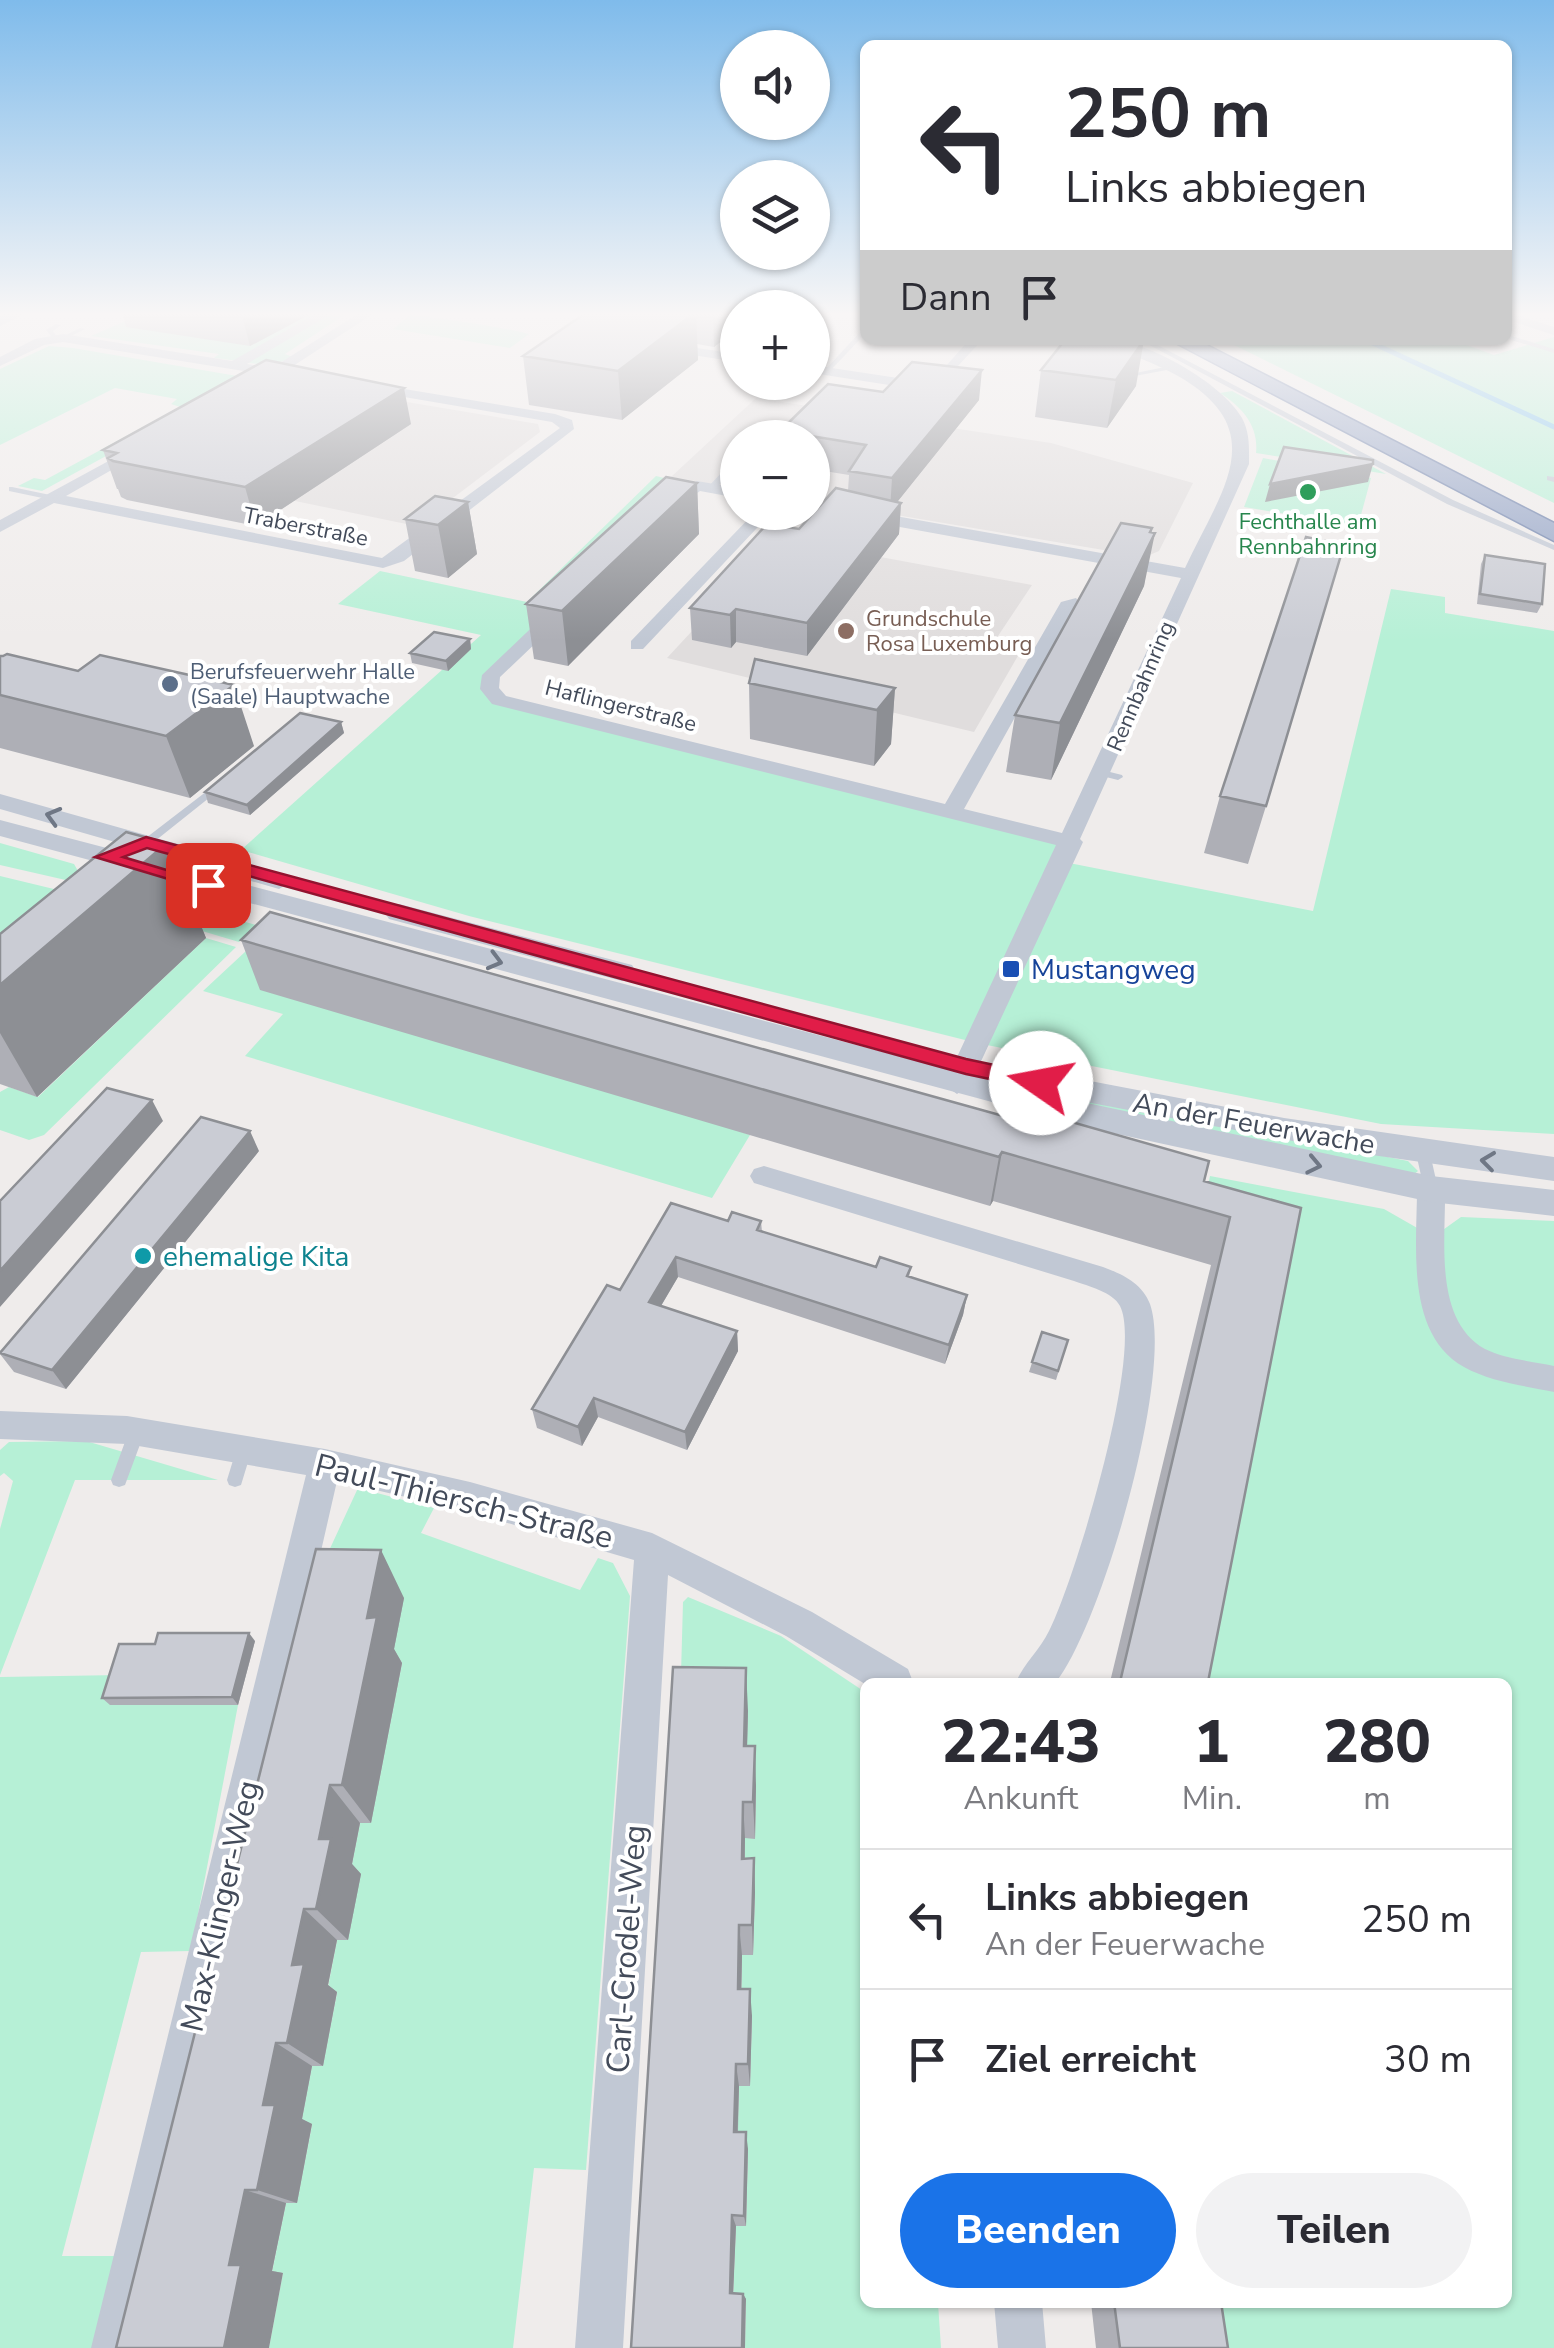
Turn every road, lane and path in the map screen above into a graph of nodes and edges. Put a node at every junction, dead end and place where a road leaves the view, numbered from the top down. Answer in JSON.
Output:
{"nodes":[{"id":1,"x":564,"y":422,"type":"edge"},
{"id":2,"x":1240,"y":422,"type":"edge"},
{"id":3,"x":1297,"y":422,"type":"edge"},
{"id":4,"x":1339,"y":422,"type":"edge"},
{"id":5,"x":1374,"y":422,"type":"edge"},
{"id":6,"x":161,"y":436,"type":"edge"},
{"id":7,"x":720,"y":479,"type":"edge"},
{"id":8,"x":12,"y":489,"type":"dead end"},
{"id":9,"x":710,"y":489,"type":"junction"},
{"id":10,"x":720,"y":490,"type":"edge"},
{"id":11,"x":52,"y":498,"type":"junction"},
{"id":12,"x":830,"y":509,"type":"edge"},
{"id":13,"x":1554,"y":513,"type":"edge"},
{"id":14,"x":653,"y":522,"type":"edge"},
{"id":15,"x":0,"y":527,"type":"edge"},
{"id":16,"x":747,"y":530,"type":"edge"},
{"id":17,"x":1554,"y":533,"type":"edge"},
{"id":18,"x":1554,"y":548,"type":"edge"},
{"id":19,"x":1189,"y":574,"type":"junction"},
{"id":20,"x":1070,"y":602,"type":"dead end"},
{"id":21,"x":566,"y":604,"type":"edge"},
{"id":22,"x":637,"y":644,"type":"dead end"},
{"id":23,"x":230,"y":776,"type":"edge"},
{"id":24,"x":0,"y":801,"type":"edge"},
{"id":25,"x":950,"y":812,"type":"junction"},
{"id":26,"x":0,"y":828,"type":"edge"},
{"id":27,"x":1072,"y":842,"type":"junction"},
{"id":28,"x":120,"y":849,"type":"junction"},
{"id":29,"x":171,"y":876,"type":"junction"},
{"id":30,"x":962,"y":1076,"type":"junction"},
{"id":31,"x":1423,"y":1153,"type":"junction"},
{"id":32,"x":1554,"y":1168,"type":"edge"},
{"id":33,"x":764,"y":1176,"type":"dead end"},
{"id":34,"x":1431,"y":1189,"type":"junction"},
{"id":35,"x":1554,"y":1203,"type":"edge"},
{"id":36,"x":1554,"y":1379,"type":"edge"},
{"id":37,"x":0,"y":1424,"type":"edge"},
{"id":38,"x":137,"y":1431,"type":"junction"},
{"id":39,"x":325,"y":1464,"type":"junction"},
{"id":40,"x":118,"y":1480,"type":"dead end"},
{"id":41,"x":652,"y":1549,"type":"junction"},
{"id":42,"x":888,"y":1678,"type":"edge"},
{"id":43,"x":1037,"y":1678,"type":"edge"},
{"id":44,"x":1019,"y":2308,"type":"edge"},
{"id":45,"x":116,"y":2348,"type":"edge"},
{"id":46,"x":599,"y":2348,"type":"edge"},
{"id":47,"x":1022,"y":2348,"type":"edge"}],
"edges":[{"from":1,"to":11,"type":"street","name":"Traberstraße"},
{"from":2,"to":19,"type":"street","name":"Rennbahnring"},
{"from":3,"to":18,"type":"lane"},
{"from":4,"to":17,"type":"highway"},
{"from":5,"to":13,"type":"highway"},
{"from":6,"to":11,"type":"street"},
{"from":7,"to":9,"type":"lane"},
{"from":8,"to":11,"type":"lane"},
{"from":9,"to":10,"type":"street"},
{"from":9,"to":14,"type":"street"},
{"from":11,"to":15,"type":"street"},
{"from":12,"to":19,"type":"street"},
{"from":16,"to":22,"type":"street"},
{"from":19,"to":27,"type":"street","name":"Rennbahnring"},
{"from":20,"to":25,"type":"street"},
{"from":21,"to":25,"type":"street","name":"Haflingerstraße"},
{"from":23,"to":28,"type":"lane"},
{"from":28,"to":24,"type":"street","name":"An der Feuerwache","one_way":true},
{"from":25,"to":27,"type":"street","name":"Haflingerstraße"},
{"from":26,"to":28,"type":"street","name":"An der Feuerwache"},
{"from":27,"to":30,"type":"street","name":"Rennbahnring"},
{"from":28,"to":29,"type":"street","name":"An der Feuerwache"},
{"from":28,"to":29,"type":"street"},
{"from":28,"to":30,"type":"street","name":"An der Feuerwache"},
{"from":29,"to":30,"type":"street","name":"An der Feuerwache","one_way":true},
{"from":30,"to":31,"type":"street","name":"An der Feuerwache"},
{"from":30,"to":34,"type":"street","name":"An der Feuerwache","one_way":true},
{"from":32,"to":31,"type":"street","name":"An der Feuerwache","one_way":true},
{"from":31,"to":34,"type":"lane"},
{"from":33,"to":43,"type":"street"},
{"from":34,"to":35,"type":"street","name":"An der Feuerwache"},
{"from":34,"to":36,"type":"street"},
{"from":37,"to":38,"type":"street","name":"Paul-Thiersch-Straße"},
{"from":38,"to":39,"type":"street","name":"Paul-Thiersch-Straße"},
{"from":38,"to":40,"type":"lane"},
{"from":39,"to":41,"type":"street","name":"Paul-Thiersch-Straße"},
{"from":39,"to":45,"type":"street","name":"Max-Klinger-Weg"},
{"from":41,"to":42,"type":"street","name":"Paul-Thiersch-Straße"},
{"from":41,"to":46,"type":"street","name":"Carl-Crodel-Weg"},
{"from":44,"to":47,"type":"street"}]}
